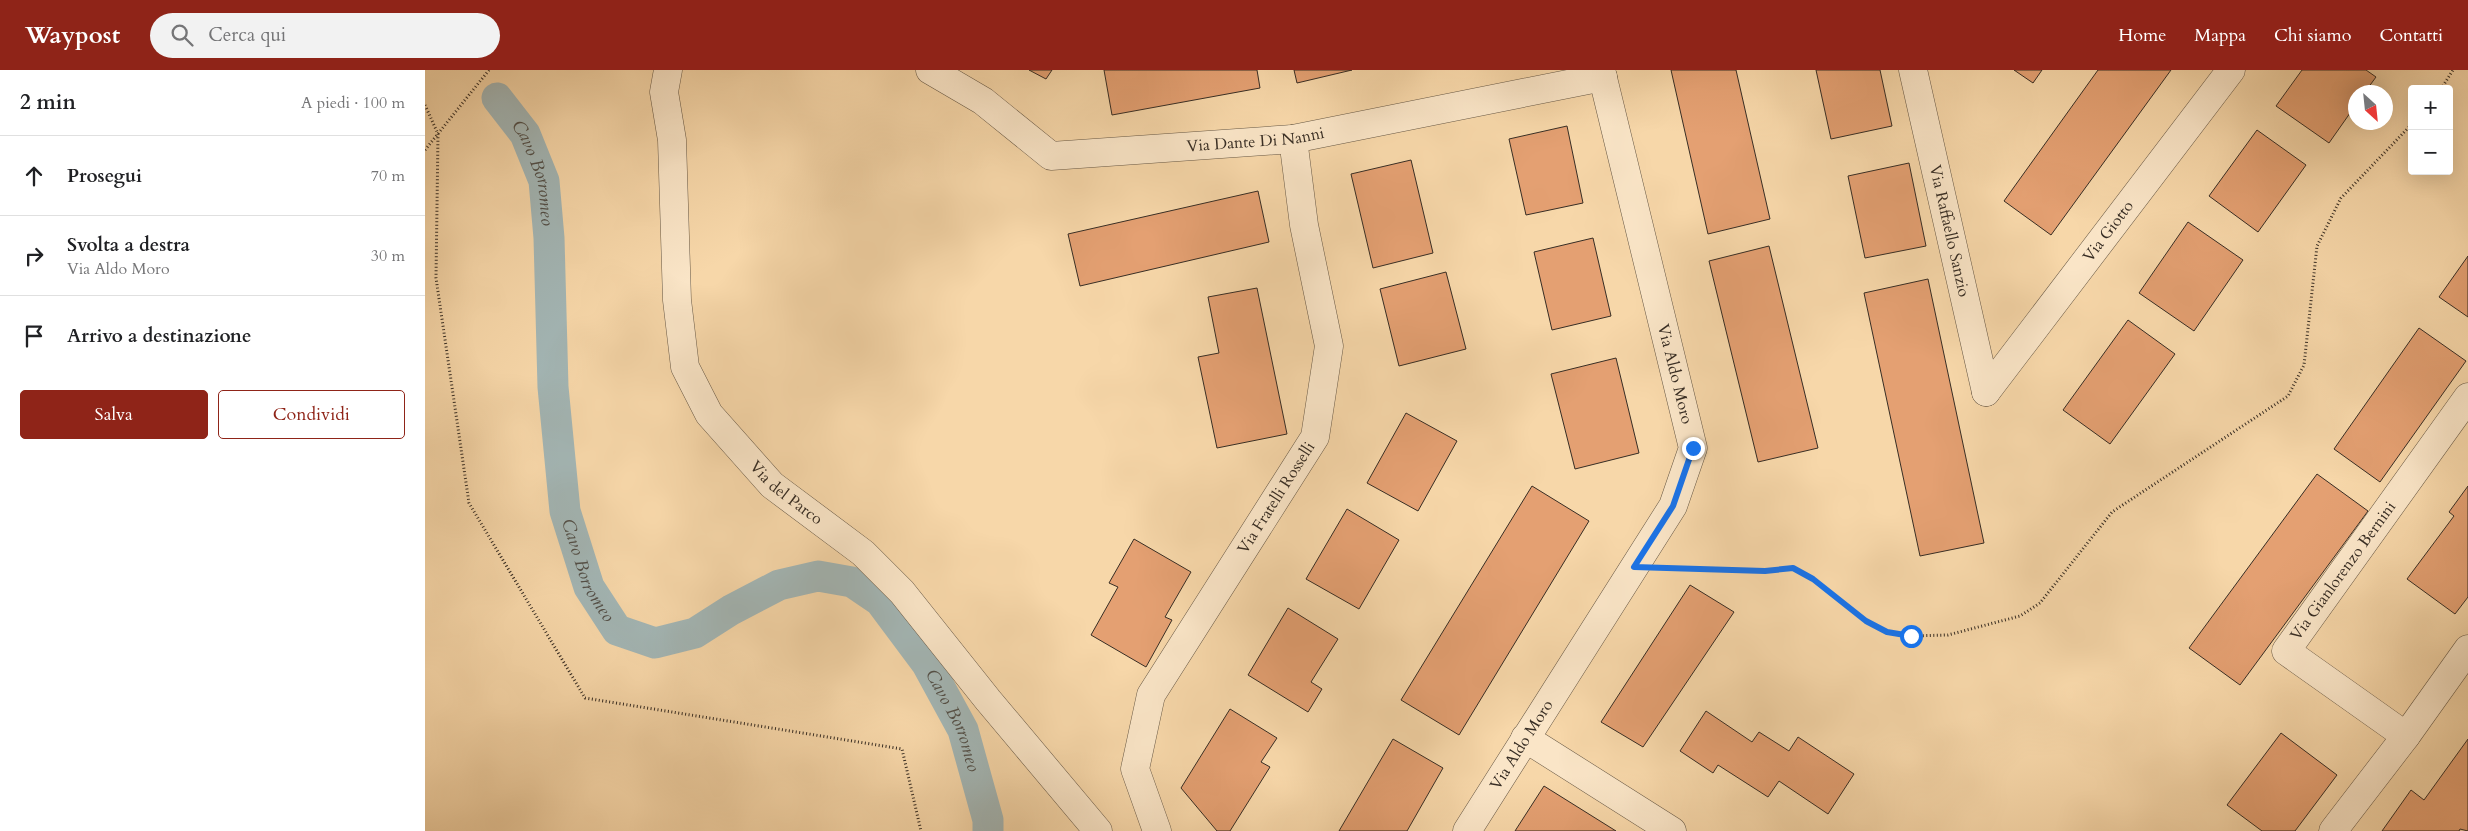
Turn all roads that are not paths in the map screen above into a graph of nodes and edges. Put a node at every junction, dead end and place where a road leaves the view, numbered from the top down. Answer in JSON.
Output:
{"nodes":[{"id":1,"x":668,"y":70,"type":"edge"},
{"id":2,"x":930,"y":70,"type":"edge"},
{"id":3,"x":1913,"y":70,"type":"edge"},
{"id":4,"x":2231,"y":70,"type":"edge"},
{"id":5,"x":1602,"y":73,"type":"edge"},
{"id":6,"x":1293,"y":139,"type":"junction"},
{"id":7,"x":1986,"y":392,"type":"joint"},
{"id":8,"x":2468,"y":397,"type":"edge"},
{"id":9,"x":2468,"y":649,"type":"edge"},
{"id":10,"x":2406,"y":736,"type":"junction"},
{"id":11,"x":1525,"y":738,"type":"junction"},
{"id":12,"x":1098,"y":831,"type":"edge"},
{"id":13,"x":1157,"y":831,"type":"edge"},
{"id":14,"x":1467,"y":831,"type":"edge"},
{"id":15,"x":1672,"y":831,"type":"edge"},
{"id":16,"x":2333,"y":831,"type":"edge"}],
"edges":[{"from":1,"to":12,"type":"street","name":"Via del Parco"},
{"from":2,"to":6,"type":"street","name":"Via Dante Di Nanni"},
{"from":3,"to":7,"type":"street","name":"Via Raffaello Sanzio"},
{"from":4,"to":7,"type":"street","name":"Via Giotto"},
{"from":5,"to":6,"type":"street","name":"Via Dante Di Nanni"},
{"from":5,"to":11,"type":"street","name":"Via Aldo Moro"},
{"from":6,"to":13,"type":"street","name":"Via Fratelli Rosselli"},
{"from":8,"to":10,"type":"street","name":"Via Gianlorenzo Bernini"},
{"from":9,"to":10,"type":"street"},
{"from":10,"to":16,"type":"street"},
{"from":11,"to":14,"type":"street","name":"Via Aldo Moro"},
{"from":11,"to":15,"type":"street"}]}
